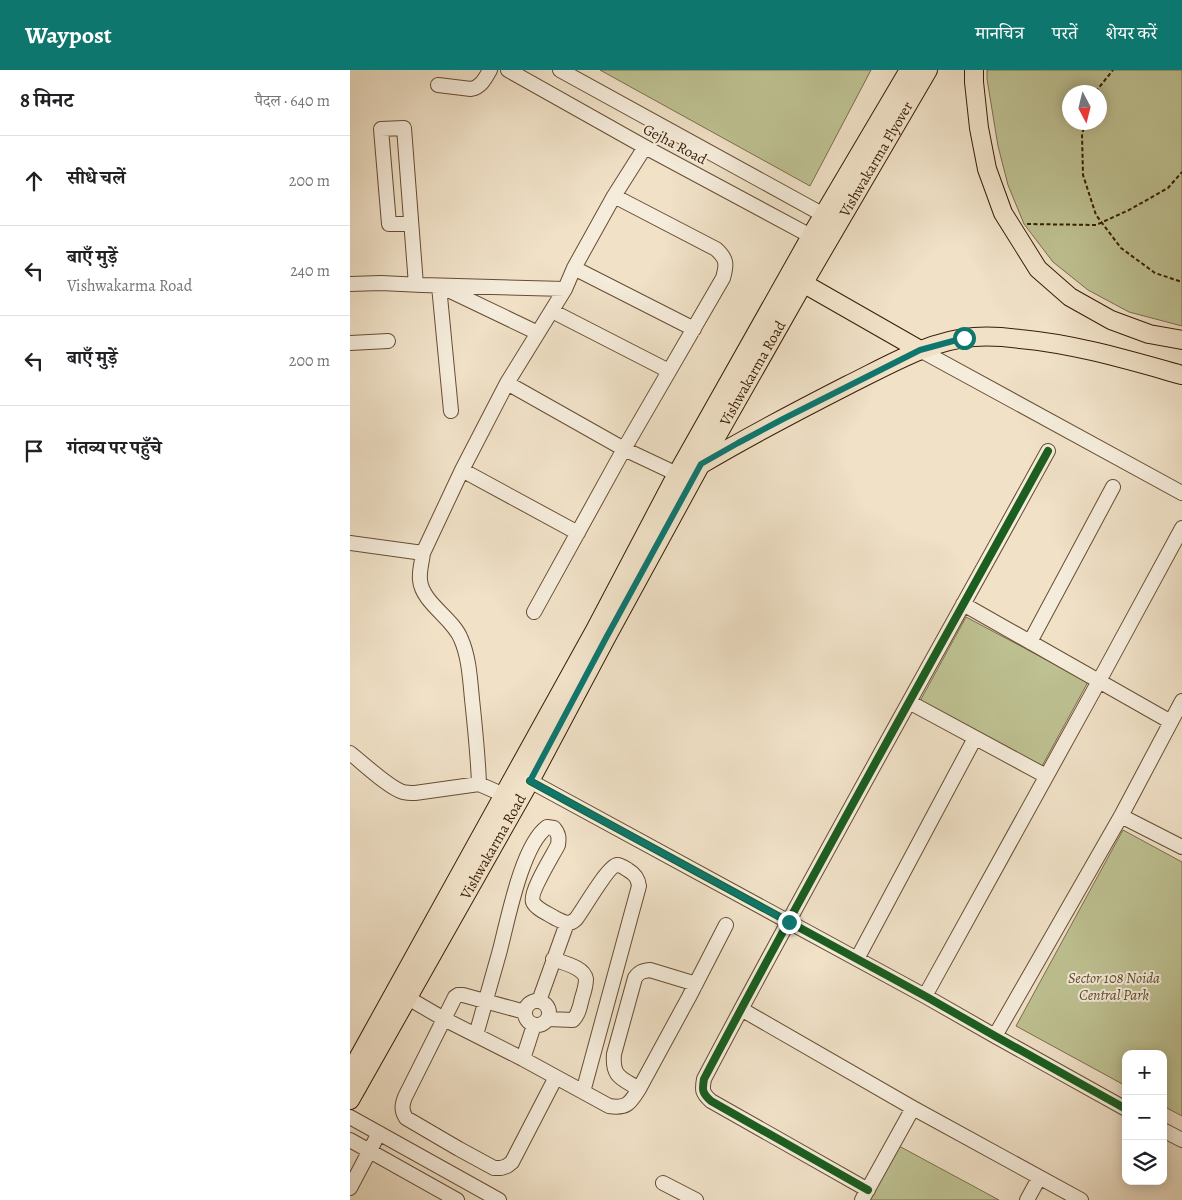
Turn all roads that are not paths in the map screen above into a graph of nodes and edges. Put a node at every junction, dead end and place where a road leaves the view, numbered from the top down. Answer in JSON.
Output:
{"nodes":[{"id":1,"x":490,"y":70,"type":"edge"},
{"id":2,"x":508,"y":70,"type":"edge"},
{"id":3,"x":560,"y":70,"type":"edge"},
{"id":4,"x":909,"y":70,"type":"edge"},
{"id":5,"x":928,"y":70,"type":"edge"},
{"id":6,"x":974,"y":70,"type":"edge"},
{"id":7,"x":438,"y":84,"type":"dead end"},
{"id":8,"x":645,"y":147,"type":"junction"},
{"id":9,"x":614,"y":196,"type":"junction"},
{"id":10,"x":823,"y":215,"type":"junction"},
{"id":11,"x":412,"y":224,"type":"junction"},
{"id":12,"x":840,"y":224,"type":"junction"},
{"id":13,"x":811,"y":236,"type":"junction"},
{"id":14,"x":827,"y":245,"type":"junction"},
{"id":15,"x":574,"y":268,"type":"junction"},
{"id":16,"x":796,"y":279,"type":"junction"},
{"id":17,"x":350,"y":284,"type":"edge"},
{"id":18,"x":416,"y":285,"type":"junction"},
{"id":19,"x":439,"y":286,"type":"junction"},
{"id":20,"x":565,"y":289,"type":"junction"},
{"id":21,"x":552,"y":311,"type":"junction"},
{"id":22,"x":694,"y":329,"type":"junction"},
{"id":23,"x":538,"y":333,"type":"junction"},
{"id":24,"x":1182,"y":340,"type":"edge"},
{"id":25,"x":388,"y":341,"type":"dead end"},
{"id":26,"x":350,"y":342,"type":"edge"},
{"id":27,"x":920,"y":350,"type":"junction"},
{"id":28,"x":669,"y":371,"type":"junction"},
{"id":29,"x":1182,"y":375,"type":"edge"},
{"id":30,"x":507,"y":383,"type":"junction"},
{"id":31,"x":451,"y":411,"type":"dead end"},
{"id":32,"x":624,"y":449,"type":"junction"},
{"id":33,"x":1048,"y":451,"type":"dead end"},
{"id":34,"x":701,"y":464,"type":"junction"},
{"id":35,"x":462,"y":470,"type":"junction"},
{"id":36,"x":676,"y":474,"type":"junction"},
{"id":37,"x":1113,"y":487,"type":"dead end"},
{"id":38,"x":1182,"y":493,"type":"edge"},
{"id":39,"x":1182,"y":528,"type":"edge"},
{"id":40,"x":578,"y":533,"type":"junction"},
{"id":41,"x":350,"y":543,"type":"edge"},
{"id":42,"x":423,"y":553,"type":"junction"},
{"id":43,"x":963,"y":604,"type":"junction"},
{"id":44,"x":534,"y":612,"type":"dead end"},
{"id":45,"x":1030,"y":642,"type":"junction"},
{"id":46,"x":1099,"y":681,"type":"junction"},
{"id":47,"x":564,"y":700,"type":"junction"},
{"id":48,"x":1182,"y":701,"type":"edge"},
{"id":49,"x":909,"y":702,"type":"junction"},
{"id":50,"x":1171,"y":722,"type":"junction"},
{"id":51,"x":974,"y":738,"type":"junction"},
{"id":52,"x":350,"y":753,"type":"edge"},
{"id":53,"x":1046,"y":776,"type":"junction"},
{"id":54,"x":530,"y":781,"type":"junction"},
{"id":55,"x":479,"y":784,"type":"junction"},
{"id":56,"x":504,"y":795,"type":"junction"},
{"id":57,"x":1121,"y":816,"type":"junction"},
{"id":58,"x":1182,"y":847,"type":"edge"},
{"id":59,"x":789,"y":922,"type":"junction"},
{"id":60,"x":567,"y":923,"type":"junction"},
{"id":61,"x":726,"y":925,"type":"dead end"},
{"id":62,"x":553,"y":959,"type":"junction"},
{"id":63,"x":857,"y":959,"type":"junction"},
{"id":64,"x":696,"y":984,"type":"junction"},
{"id":65,"x":925,"y":996,"type":"junction"},
{"id":66,"x":408,"y":998,"type":"junction"},
{"id":67,"x":486,"y":1001,"type":"junction"},
{"id":68,"x":539,"y":1001,"type":"junction"},
{"id":69,"x":741,"y":1009,"type":"junction"},
{"id":70,"x":525,"y":1012,"type":"junction"},
{"id":71,"x":444,"y":1019,"type":"junction"},
{"id":72,"x":548,"y":1019,"type":"junction"},
{"id":73,"x":534,"y":1025,"type":"junction"},
{"id":74,"x":476,"y":1035,"type":"junction"},
{"id":75,"x":995,"y":1036,"type":"junction"},
{"id":76,"x":523,"y":1059,"type":"junction"},
{"id":77,"x":350,"y":1074,"type":"edge"},
{"id":78,"x":556,"y":1078,"type":"junction"},
{"id":79,"x":639,"y":1089,"type":"junction"},
{"id":80,"x":584,"y":1092,"type":"junction"},
{"id":81,"x":350,"y":1100,"type":"edge"},
{"id":82,"x":1122,"y":1107,"type":"edge"},
{"id":83,"x":913,"y":1108,"type":"junction"},
{"id":84,"x":350,"y":1117,"type":"edge"},
{"id":85,"x":1167,"y":1132,"type":"edge"},
{"id":86,"x":379,"y":1133,"type":"junction"},
{"id":87,"x":350,"y":1140,"type":"edge"},
{"id":88,"x":1182,"y":1140,"type":"edge"},
{"id":89,"x":370,"y":1151,"type":"junction"},
{"id":90,"x":1039,"y":1178,"type":"junction"},
{"id":91,"x":664,"y":1183,"type":"dead end"},
{"id":92,"x":350,"y":1188,"type":"edge"},
{"id":93,"x":865,"y":1195,"type":"edge"},
{"id":94,"x":457,"y":1200,"type":"edge"},
{"id":95,"x":499,"y":1200,"type":"edge"},
{"id":96,"x":696,"y":1200,"type":"edge"},
{"id":97,"x":1027,"y":1200,"type":"edge"},
{"id":98,"x":1081,"y":1200,"type":"edge"}],
"edges":[{"from":1,"to":7,"type":"street"},
{"from":2,"to":8,"type":"street","name":"Gejha Road"},
{"from":3,"to":10,"type":"street","name":"Gejha Road"},
{"from":4,"to":10,"type":"main road","name":"Vishwakarma Flyover"},
{"from":5,"to":12,"type":"main road","name":"Vishwakarma Flyover"},
{"from":6,"to":24,"type":"main road"},
{"from":8,"to":9,"type":"street"},
{"from":8,"to":13,"type":"street","name":"Gejha Road"},
{"from":9,"to":15,"type":"street"},
{"from":9,"to":22,"type":"street"},
{"from":10,"to":12,"type":"street","name":"Gejha Road"},
{"from":10,"to":13,"type":"main road","name":"Vishwakarma Road"},
{"from":11,"to":11,"type":"street"},
{"from":11,"to":18,"type":"street"},
{"from":12,"to":14,"type":"main road","name":"Vishwakarma Road"},
{"from":13,"to":14,"type":"street","name":"Gejha Road"},
{"from":13,"to":16,"type":"main road","name":"Vishwakarma Road"},
{"from":14,"to":16,"type":"main road","name":"Vishwakarma Road"},
{"from":15,"to":20,"type":"street"},
{"from":15,"to":22,"type":"street"},
{"from":16,"to":27,"type":"main road"},
{"from":16,"to":34,"type":"main road","name":"Vishwakarma Road"},
{"from":16,"to":36,"type":"main road","name":"Vishwakarma Road"},
{"from":17,"to":18,"type":"street"},
{"from":18,"to":19,"type":"street"},
{"from":19,"to":20,"type":"street"},
{"from":19,"to":23,"type":"street"},
{"from":19,"to":31,"type":"street"},
{"from":20,"to":21,"type":"street"},
{"from":21,"to":23,"type":"street"},
{"from":21,"to":28,"type":"street"},
{"from":22,"to":28,"type":"street"},
{"from":23,"to":30,"type":"street"},
{"from":25,"to":26,"type":"street"},
{"from":27,"to":29,"type":"main road"},
{"from":27,"to":34,"type":"main road"},
{"from":27,"to":38,"type":"street"},
{"from":28,"to":32,"type":"street"},
{"from":30,"to":32,"type":"street"},
{"from":30,"to":35,"type":"street"},
{"from":32,"to":36,"type":"street"},
{"from":32,"to":40,"type":"street"},
{"from":33,"to":43,"type":"street"},
{"from":34,"to":47,"type":"main road","name":"Vishwakarma Road"},
{"from":35,"to":40,"type":"street"},
{"from":35,"to":42,"type":"street"},
{"from":36,"to":47,"type":"main road","name":"Vishwakarma Road"},
{"from":37,"to":45,"type":"street"},
{"from":39,"to":46,"type":"street"},
{"from":40,"to":44,"type":"street"},
{"from":41,"to":42,"type":"street"},
{"from":42,"to":55,"type":"street"},
{"from":43,"to":45,"type":"street"},
{"from":43,"to":49,"type":"street"},
{"from":45,"to":46,"type":"street"},
{"from":46,"to":50,"type":"street"},
{"from":46,"to":53,"type":"street"},
{"from":47,"to":54,"type":"main road","name":"Vishwakarma Road"},
{"from":47,"to":56,"type":"main road","name":"Vishwakarma Road"},
{"from":48,"to":50,"type":"street"},
{"from":49,"to":51,"type":"street"},
{"from":49,"to":59,"type":"street"},
{"from":50,"to":57,"type":"street"},
{"from":51,"to":53,"type":"street"},
{"from":51,"to":63,"type":"street"},
{"from":52,"to":55,"type":"street"},
{"from":53,"to":65,"type":"street"},
{"from":54,"to":59,"type":"street"},
{"from":54,"to":66,"type":"main road","name":"Vishwakarma Road"},
{"from":55,"to":56,"type":"street"},
{"from":56,"to":77,"type":"main road","name":"Vishwakarma Road"},
{"from":57,"to":58,"type":"street"},
{"from":57,"to":75,"type":"street"},
{"from":59,"to":63,"type":"street"},
{"from":59,"to":69,"type":"street"},
{"from":60,"to":62,"type":"street"},
{"from":60,"to":67,"type":"street"},
{"from":60,"to":80,"type":"street"},
{"from":61,"to":64,"type":"street"},
{"from":62,"to":68,"type":"street"},
{"from":62,"to":72,"type":"street"},
{"from":63,"to":65,"type":"street"},
{"from":64,"to":79,"type":"street"},
{"from":64,"to":79,"type":"street"},
{"from":65,"to":75,"type":"street"},
{"from":66,"to":71,"type":"street"},
{"from":66,"to":81,"type":"main road","name":"Vishwakarma Road"},
{"from":67,"to":70,"type":"street"},
{"from":67,"to":71,"type":"street"},
{"from":67,"to":74,"type":"street"},
{"from":68,"to":70,"type":"street"},
{"from":68,"to":72,"type":"street"},
{"from":69,"to":83,"type":"street"},
{"from":69,"to":93,"type":"street"},
{"from":70,"to":73,"type":"street"},
{"from":71,"to":74,"type":"street"},
{"from":71,"to":78,"type":"street"},
{"from":72,"to":73,"type":"street"},
{"from":73,"to":76,"type":"street"},
{"from":74,"to":76,"type":"street"},
{"from":75,"to":82,"type":"street"},
{"from":76,"to":78,"type":"street"},
{"from":78,"to":80,"type":"street"},
{"from":79,"to":80,"type":"street"},
{"from":83,"to":90,"type":"street"},
{"from":83,"to":93,"type":"street"},
{"from":84,"to":86,"type":"street"},
{"from":85,"to":88,"type":"street"},
{"from":86,"to":89,"type":"street"},
{"from":86,"to":95,"type":"street"},
{"from":87,"to":89,"type":"street"},
{"from":89,"to":92,"type":"street"},
{"from":89,"to":94,"type":"street"},
{"from":90,"to":97,"type":"street"},
{"from":90,"to":98,"type":"street"},
{"from":91,"to":96,"type":"street"}]}
